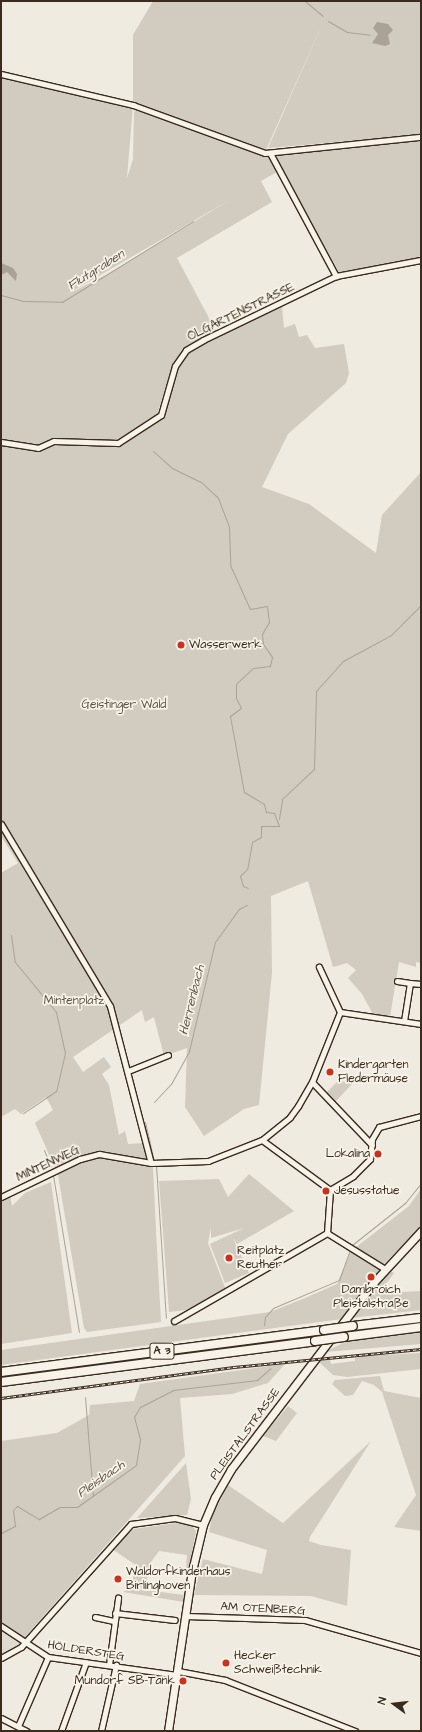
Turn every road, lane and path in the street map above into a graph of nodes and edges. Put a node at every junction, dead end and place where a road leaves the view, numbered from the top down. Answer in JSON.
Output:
{"nodes":[{"id":1,"x":1,"y":74,"type":"edge"},
{"id":2,"x":421,"y":137,"type":"edge"},
{"id":3,"x":270,"y":153,"type":"junction"},
{"id":4,"x":421,"y":260,"type":"edge"},
{"id":5,"x":336,"y":276,"type":"junction"},
{"id":6,"x":1,"y":442,"type":"edge"},
{"id":7,"x":1,"y":824,"type":"edge"},
{"id":8,"x":319,"y":967,"type":"dead end"},
{"id":9,"x":397,"y":980,"type":"dead end"},
{"id":10,"x":410,"y":983,"type":"junction"},
{"id":11,"x":421,"y":984,"type":"edge"},
{"id":12,"x":340,"y":1012,"type":"junction"},
{"id":13,"x":404,"y":1021,"type":"junction"},
{"id":14,"x":421,"y":1024,"type":"edge"},
{"id":15,"x":168,"y":1055,"type":"dead end"},
{"id":16,"x":128,"y":1071,"type":"junction"},
{"id":17,"x":312,"y":1082,"type":"junction"},
{"id":18,"x":421,"y":1116,"type":"edge"},
{"id":19,"x":262,"y":1140,"type":"junction"},
{"id":20,"x":372,"y":1145,"type":"junction"},
{"id":21,"x":152,"y":1163,"type":"junction"},
{"id":22,"x":330,"y":1190,"type":"junction"},
{"id":23,"x":1,"y":1197,"type":"edge"},
{"id":24,"x":421,"y":1231,"type":"edge"},
{"id":25,"x":327,"y":1233,"type":"junction"},
{"id":26,"x":385,"y":1269,"type":"junction"},
{"id":27,"x":421,"y":1318,"type":"edge"},
{"id":28,"x":174,"y":1321,"type":"dead end"},
{"id":29,"x":421,"y":1327,"type":"edge"},
{"id":30,"x":1,"y":1372,"type":"edge"},
{"id":31,"x":1,"y":1382,"type":"edge"},
{"id":32,"x":203,"y":1525,"type":"junction"},
{"id":33,"x":118,"y":1598,"type":"dead end"},
{"id":34,"x":115,"y":1613,"type":"junction"},
{"id":35,"x":186,"y":1616,"type":"junction"},
{"id":36,"x":96,"y":1617,"type":"dead end"},
{"id":37,"x":175,"y":1620,"type":"dead end"},
{"id":38,"x":114,"y":1621,"type":"junction"},
{"id":39,"x":1,"y":1626,"type":"edge"},
{"id":40,"x":25,"y":1644,"type":"junction"},
{"id":41,"x":421,"y":1653,"type":"edge"},
{"id":42,"x":48,"y":1657,"type":"junction"},
{"id":43,"x":1,"y":1658,"type":"edge"},
{"id":44,"x":86,"y":1662,"type":"junction"},
{"id":45,"x":108,"y":1665,"type":"junction"},
{"id":46,"x":116,"y":1665,"type":"junction"},
{"id":47,"x":177,"y":1673,"type":"junction"},
{"id":48,"x":1,"y":1718,"type":"edge"},
{"id":49,"x":18,"y":1726,"type":"junction"},
{"id":50,"x":27,"y":1731,"type":"edge"},
{"id":51,"x":61,"y":1731,"type":"edge"},
{"id":52,"x":101,"y":1731,"type":"edge"},
{"id":53,"x":168,"y":1731,"type":"edge"},
{"id":54,"x":355,"y":1731,"type":"edge"}],
"edges":[{"from":1,"to":3,"type":"street"},
{"from":2,"to":3,"type":"street"},
{"from":3,"to":5,"type":"street"},
{"from":4,"to":5,"type":"street","name":"ÖLGARTENSTRASSE"},
{"from":5,"to":6,"type":"street","name":"ÖLGARTENSTRASSE"},
{"from":7,"to":16,"type":"street"},
{"from":8,"to":12,"type":"street"},
{"from":9,"to":10,"type":"street"},
{"from":10,"to":11,"type":"street"},
{"from":10,"to":13,"type":"street"},
{"from":12,"to":13,"type":"street"},
{"from":12,"to":17,"type":"street","name":"MINTENWEG"},
{"from":13,"to":14,"type":"street"},
{"from":15,"to":16,"type":"street"},
{"from":16,"to":21,"type":"street"},
{"from":17,"to":19,"type":"street","name":"MINTENWEG"},
{"from":17,"to":20,"type":"street"},
{"from":18,"to":20,"type":"street"},
{"from":19,"to":21,"type":"street","name":"MINTENWEG"},
{"from":19,"to":22,"type":"street"},
{"from":20,"to":22,"type":"street"},
{"from":21,"to":23,"type":"street","name":"MINTENWEG"},
{"from":22,"to":25,"type":"street"},
{"from":24,"to":26,"type":"main road","name":"PLEISTALSTRASSE"},
{"from":25,"to":26,"type":"street"},
{"from":25,"to":28,"type":"street"},
{"from":26,"to":32,"type":"main road","name":"PLEISTALSTRASSE"},
{"from":27,"to":30,"type":"highway","number":"A 3","bridge":true},
{"from":29,"to":31,"type":"highway","number":"A 3","bridge":true},
{"from":32,"to":35,"type":"main road","name":"PLEISTALSTRASSE"},
{"from":32,"to":40,"type":"street"},
{"from":33,"to":34,"type":"street"},
{"from":34,"to":37,"type":"street"},
{"from":34,"to":38,"type":"street"},
{"from":35,"to":41,"type":"street","name":"AM OTENBERG"},
{"from":35,"to":47,"type":"main road","name":"PLEISTALSTRASSE"},
{"from":36,"to":38,"type":"street"},
{"from":38,"to":45,"type":"street"},
{"from":39,"to":40,"type":"street","name":"HÖLDERSTEG"},
{"from":40,"to":42,"type":"street","name":"HÖLDERSTEG"},
{"from":40,"to":43,"type":"street"},
{"from":42,"to":44,"type":"street","name":"HÖLDERSTEG"},
{"from":42,"to":49,"type":"street"},
{"from":44,"to":45,"type":"street","name":"HÖLDERSTEG"},
{"from":44,"to":51,"type":"street"},
{"from":45,"to":46,"type":"street","name":"HÖLDERSTEG"},
{"from":46,"to":47,"type":"street","name":"HÖLDERSTEG"},
{"from":46,"to":52,"type":"street"},
{"from":47,"to":53,"type":"main road","name":"PLEISTALSTRASSE"},
{"from":47,"to":54,"type":"street","name":"HÖLDERSTEG"},
{"from":48,"to":49,"type":"street"},
{"from":49,"to":50,"type":"street"}]}
